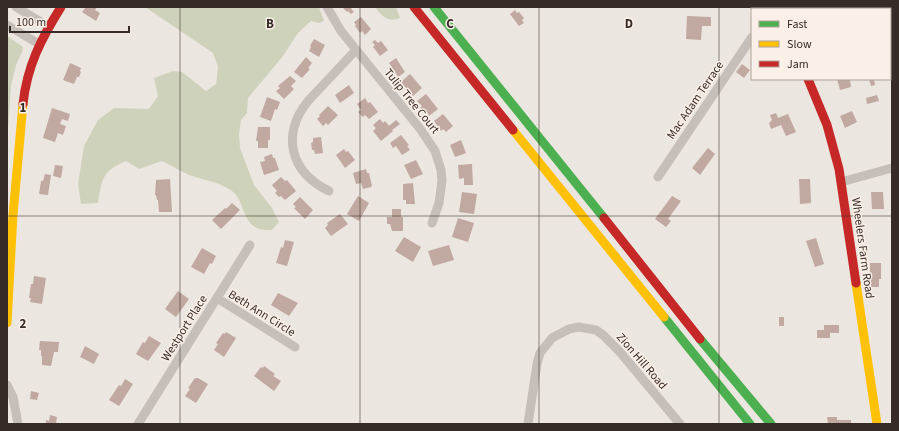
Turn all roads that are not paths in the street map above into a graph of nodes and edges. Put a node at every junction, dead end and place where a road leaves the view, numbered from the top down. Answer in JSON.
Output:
{"nodes":[{"id":1,"x":16,"y":7,"type":"edge"},
{"id":2,"x":61,"y":7,"type":"edge"},
{"id":3,"x":327,"y":7,"type":"edge"},
{"id":4,"x":414,"y":7,"type":"edge"},
{"id":5,"x":434,"y":7,"type":"edge"},
{"id":6,"x":7,"y":25,"type":"edge"},
{"id":7,"x":49,"y":27,"type":"junction"},
{"id":8,"x":751,"y":38,"type":"edge"},
{"id":9,"x":39,"y":44,"type":"junction"},
{"id":10,"x":356,"y":51,"type":"junction"},
{"id":11,"x":808,"y":80,"type":"edge"},
{"id":12,"x":892,"y":168,"type":"edge"},
{"id":13,"x":658,"y":177,"type":"dead end"},
{"id":14,"x":841,"y":182,"type":"junction"},
{"id":15,"x":329,"y":191,"type":"dead end"},
{"id":16,"x":432,"y":223,"type":"dead end"},
{"id":17,"x":250,"y":245,"type":"dead end"},
{"id":18,"x":8,"y":264,"type":"edge"},
{"id":19,"x":217,"y":298,"type":"junction"},
{"id":20,"x":7,"y":323,"type":"edge"},
{"id":21,"x":295,"y":347,"type":"dead end"},
{"id":22,"x":7,"y":385,"type":"edge"},
{"id":23,"x":18,"y":424,"type":"edge"},
{"id":24,"x":138,"y":424,"type":"edge"},
{"id":25,"x":528,"y":424,"type":"edge"},
{"id":26,"x":680,"y":424,"type":"edge"},
{"id":27,"x":750,"y":424,"type":"edge"},
{"id":28,"x":771,"y":424,"type":"edge"},
{"id":29,"x":877,"y":424,"type":"edge"}],
"edges":[{"from":1,"to":7,"type":"street"},
{"from":2,"to":7,"type":"main road"},
{"from":3,"to":10,"type":"street","name":"Tulip Tree Court"},
{"from":4,"to":27,"type":"main road"},
{"from":5,"to":28,"type":"main road"},
{"from":6,"to":9,"type":"street"},
{"from":7,"to":9,"type":"main road"},
{"from":8,"to":13,"type":"street","name":"Mac Adam Terrace"},
{"from":9,"to":18,"type":"main road"},
{"from":10,"to":15,"type":"street"},
{"from":10,"to":16,"type":"street","name":"Tulip Tree Court"},
{"from":11,"to":14,"type":"main road","name":"Wheelers Farm Road"},
{"from":12,"to":14,"type":"street"},
{"from":14,"to":29,"type":"main road","name":"Wheelers Farm Road"},
{"from":17,"to":19,"type":"street","name":"Westport Place"},
{"from":18,"to":20,"type":"main road"},
{"from":19,"to":21,"type":"street","name":"Beth Ann Circle"},
{"from":19,"to":24,"type":"street","name":"Westport Place"},
{"from":22,"to":23,"type":"street"},
{"from":25,"to":26,"type":"street","name":"Zion Hill Road"}]}
